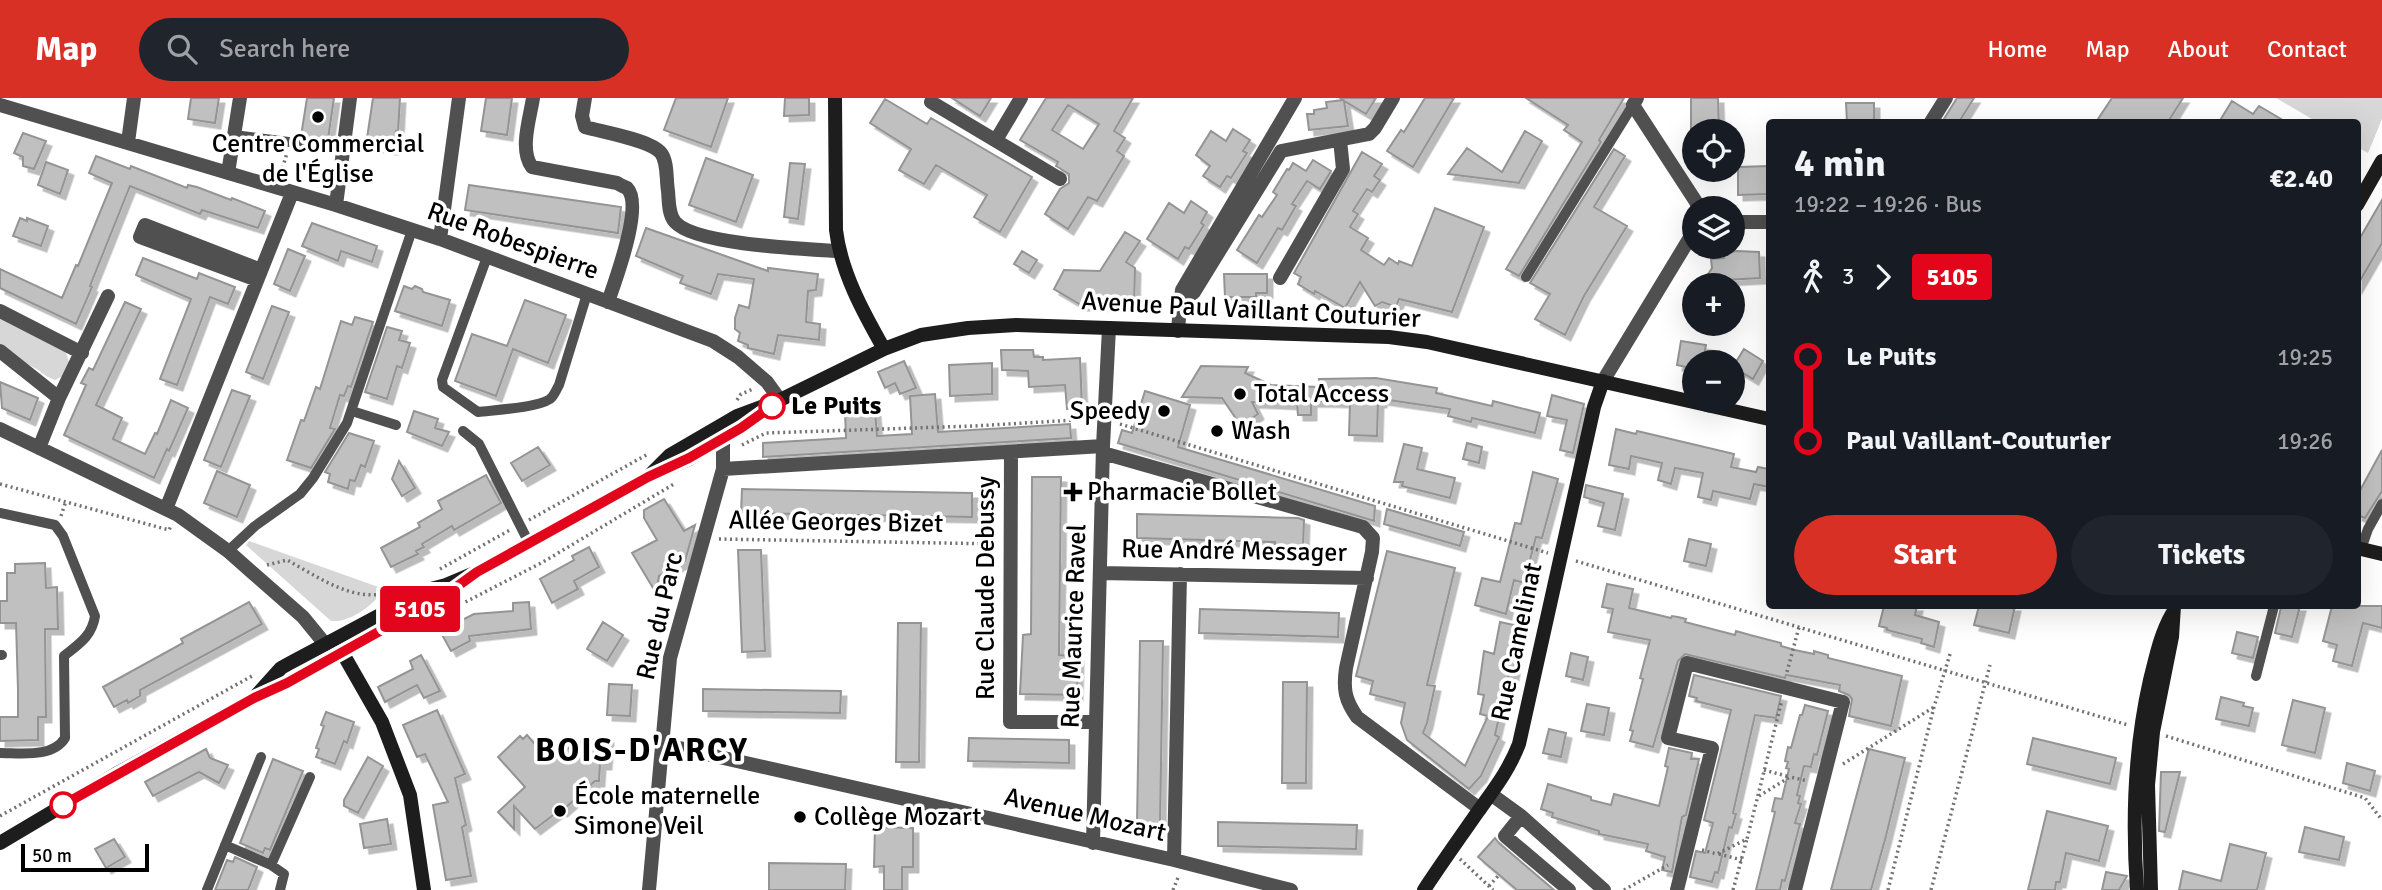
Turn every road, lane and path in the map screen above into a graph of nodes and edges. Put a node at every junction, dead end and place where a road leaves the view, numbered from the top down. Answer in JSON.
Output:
{"nodes":[{"id":1,"x":134,"y":98,"type":"edge"},
{"id":2,"x":240,"y":98,"type":"edge"},
{"id":3,"x":350,"y":98,"type":"edge"},
{"id":4,"x":459,"y":98,"type":"edge"},
{"id":5,"x":533,"y":98,"type":"edge"},
{"id":6,"x":585,"y":98,"type":"edge"},
{"id":7,"x":835,"y":98,"type":"edge"},
{"id":8,"x":1021,"y":98,"type":"edge"},
{"id":9,"x":1295,"y":98,"type":"edge"},
{"id":10,"x":1393,"y":98,"type":"edge"},
{"id":11,"x":1945,"y":98,"type":"edge"},
{"id":12,"x":1635,"y":101,"type":"edge"},
{"id":13,"x":931,"y":102,"type":"dead end"},
{"id":14,"x":0,"y":105,"type":"edge"},
{"id":15,"x":1933,"y":119,"type":"edge"},
{"id":16,"x":234,"y":135,"type":"junction"},
{"id":17,"x":996,"y":140,"type":"junction"},
{"id":18,"x":1340,"y":140,"type":"junction"},
{"id":19,"x":128,"y":142,"type":"junction"},
{"id":20,"x":291,"y":142,"type":"junction"},
{"id":21,"x":343,"y":149,"type":"junction"},
{"id":22,"x":2382,"y":161,"type":"edge"},
{"id":23,"x":228,"y":173,"type":"junction"},
{"id":24,"x":1059,"y":178,"type":"dead end"},
{"id":25,"x":277,"y":188,"type":"junction"},
{"id":26,"x":292,"y":193,"type":"junction"},
{"id":27,"x":1693,"y":196,"type":"edge"},
{"id":28,"x":2361,"y":198,"type":"edge"},
{"id":29,"x":336,"y":205,"type":"junction"},
{"id":30,"x":1745,"y":222,"type":"edge"},
{"id":31,"x":1766,"y":222,"type":"edge"},
{"id":32,"x":412,"y":230,"type":"junction"},
{"id":33,"x":439,"y":239,"type":"junction"},
{"id":34,"x":838,"y":251,"type":"junction"},
{"id":35,"x":1682,"y":251,"type":"edge"},
{"id":36,"x":488,"y":257,"type":"junction"},
{"id":37,"x":259,"y":275,"type":"junction"},
{"id":38,"x":1526,"y":277,"type":"dead end"},
{"id":39,"x":1280,"y":278,"type":"dead end"},
{"id":40,"x":587,"y":294,"type":"junction"},
{"id":41,"x":108,"y":296,"type":"dead end"},
{"id":42,"x":608,"y":302,"type":"junction"},
{"id":43,"x":1180,"y":306,"type":"junction"},
{"id":44,"x":0,"y":311,"type":"edge"},
{"id":45,"x":1109,"y":328,"type":"junction"},
{"id":46,"x":1178,"y":331,"type":"junction"},
{"id":47,"x":884,"y":349,"type":"junction"},
{"id":48,"x":0,"y":351,"type":"edge"},
{"id":49,"x":82,"y":353,"type":"junction"},
{"id":50,"x":1603,"y":381,"type":"junction"},
{"id":51,"x":59,"y":398,"type":"junction"},
{"id":52,"x":780,"y":400,"type":"junction"},
{"id":53,"x":352,"y":411,"type":"junction"},
{"id":54,"x":1766,"y":418,"type":"edge"},
{"id":55,"x":1105,"y":419,"type":"junction"},
{"id":56,"x":396,"y":425,"type":"dead end"},
{"id":57,"x":0,"y":429,"type":"edge"},
{"id":58,"x":463,"y":431,"type":"dead end"},
{"id":59,"x":723,"y":439,"type":"junction"},
{"id":60,"x":38,"y":448,"type":"junction"},
{"id":61,"x":1103,"y":449,"type":"junction"},
{"id":62,"x":1011,"y":452,"type":"junction"},
{"id":63,"x":723,"y":462,"type":"junction"},
{"id":64,"x":648,"y":477,"type":"junction"},
{"id":65,"x":0,"y":484,"type":"edge"},
{"id":66,"x":2382,"y":504,"type":"edge"},
{"id":67,"x":172,"y":512,"type":"junction"},
{"id":68,"x":0,"y":513,"type":"edge"},
{"id":69,"x":703,"y":538,"type":"junction"},
{"id":70,"x":529,"y":543,"type":"junction"},
{"id":71,"x":2361,"y":543,"type":"edge"},
{"id":72,"x":1011,"y":545,"type":"junction"},
{"id":73,"x":2361,"y":550,"type":"edge"},
{"id":74,"x":228,"y":551,"type":"junction"},
{"id":75,"x":2382,"y":554,"type":"edge"},
{"id":76,"x":1561,"y":556,"type":"junction"},
{"id":77,"x":477,"y":572,"type":"junction"},
{"id":78,"x":1100,"y":573,"type":"junction"},
{"id":79,"x":254,"y":574,"type":"junction"},
{"id":80,"x":1180,"y":575,"type":"junction"},
{"id":81,"x":1367,"y":578,"type":"junction"},
{"id":82,"x":412,"y":598,"type":"junction"},
{"id":83,"x":2174,"y":609,"type":"edge"},
{"id":84,"x":2273,"y":609,"type":"edge"},
{"id":85,"x":1799,"y":627,"type":"junction"},
{"id":86,"x":324,"y":644,"type":"junction"},
{"id":87,"x":342,"y":652,"type":"junction"},
{"id":88,"x":1950,"y":654,"type":"dead end"},
{"id":89,"x":1990,"y":665,"type":"dead end"},
{"id":90,"x":1946,"y":669,"type":"junction"},
{"id":91,"x":2256,"y":676,"type":"dead end"},
{"id":92,"x":1985,"y":682,"type":"junction"},
{"id":93,"x":1784,"y":687,"type":"junction"},
{"id":94,"x":254,"y":698,"type":"junction"},
{"id":95,"x":1096,"y":722,"type":"junction"},
{"id":96,"x":2134,"y":727,"type":"dead end"},
{"id":97,"x":2161,"y":734,"type":"dead end"},
{"id":98,"x":663,"y":744,"type":"junction"},
{"id":99,"x":0,"y":753,"type":"edge"},
{"id":100,"x":261,"y":757,"type":"dead end"},
{"id":101,"x":1764,"y":771,"type":"junction"},
{"id":102,"x":310,"y":777,"type":"dead end"},
{"id":103,"x":1790,"y":777,"type":"dead end"},
{"id":104,"x":1492,"y":795,"type":"junction"},
{"id":105,"x":59,"y":807,"type":"junction"},
{"id":106,"x":1479,"y":809,"type":"junction"},
{"id":107,"x":1521,"y":816,"type":"junction"},
{"id":108,"x":2382,"y":820,"type":"edge"},
{"id":109,"x":0,"y":832,"type":"edge"},
{"id":110,"x":1747,"y":839,"type":"junction"},
{"id":111,"x":1093,"y":842,"type":"junction"},
{"id":112,"x":0,"y":843,"type":"edge"},
{"id":113,"x":225,"y":845,"type":"junction"},
{"id":114,"x":1451,"y":850,"type":"junction"},
{"id":115,"x":1686,"y":854,"type":"junction"},
{"id":116,"x":1717,"y":854,"type":"junction"},
{"id":117,"x":1174,"y":860,"type":"junction"},
{"id":118,"x":1742,"y":860,"type":"junction"},
{"id":119,"x":271,"y":865,"type":"junction"},
{"id":120,"x":1499,"y":875,"type":"dead end"},
{"id":121,"x":1491,"y":888,"type":"edge"},
{"id":122,"x":207,"y":890,"type":"edge"},
{"id":123,"x":281,"y":890,"type":"edge"},
{"id":124,"x":424,"y":890,"type":"edge"},
{"id":125,"x":649,"y":890,"type":"edge"},
{"id":126,"x":1291,"y":890,"type":"edge"},
{"id":127,"x":1424,"y":890,"type":"edge"},
{"id":128,"x":1569,"y":890,"type":"edge"},
{"id":129,"x":1604,"y":890,"type":"edge"},
{"id":130,"x":1625,"y":890,"type":"edge"},
{"id":131,"x":1677,"y":890,"type":"edge"},
{"id":132,"x":1732,"y":890,"type":"edge"},
{"id":133,"x":1795,"y":890,"type":"edge"},
{"id":134,"x":1888,"y":890,"type":"edge"},
{"id":135,"x":1931,"y":890,"type":"edge"},
{"id":136,"x":2137,"y":890,"type":"edge"},
{"id":137,"x":2151,"y":890,"type":"edge"}],
"edges":[{"from":1,"to":19,"type":"street"},
{"from":2,"to":16,"type":"street"},
{"from":3,"to":21,"type":"street"},
{"from":4,"to":33,"type":"street"},
{"from":5,"to":42,"type":"street","name":"Rue Robespierre"},
{"from":6,"to":34,"type":"street"},
{"from":7,"to":34,"type":"street"},
{"from":8,"to":17,"type":"street"},
{"from":9,"to":43,"type":"street"},
{"from":10,"to":18,"type":"street"},
{"from":11,"to":15,"type":"street"},
{"from":12,"to":27,"type":"street"},
{"from":12,"to":38,"type":"lane"},
{"from":13,"to":17,"type":"street"},
{"from":14,"to":19,"type":"street","name":"Rue Robespierre"},
{"from":16,"to":20,"type":"lane"},
{"from":16,"to":23,"type":"street"},
{"from":17,"to":24,"type":"street"},
{"from":18,"to":39,"type":"street"},
{"from":18,"to":43,"type":"street"},
{"from":19,"to":23,"type":"street","name":"Rue Robespierre"},
{"from":20,"to":21,"type":"lane"},
{"from":20,"to":25,"type":"path"},
{"from":21,"to":29,"type":"street"},
{"from":22,"to":28,"type":"street"},
{"from":23,"to":25,"type":"street","name":"Rue Robespierre"},
{"from":25,"to":26,"type":"street","name":"Rue Robespierre"},
{"from":26,"to":29,"type":"street","name":"Rue Robespierre"},
{"from":26,"to":37,"type":"street"},
{"from":29,"to":32,"type":"street","name":"Rue Robespierre"},
{"from":30,"to":31,"type":"street"},
{"from":32,"to":33,"type":"street","name":"Rue Robespierre"},
{"from":32,"to":53,"type":"lane"},
{"from":33,"to":36,"type":"street","name":"Rue Robespierre"},
{"from":34,"to":47,"type":"street"},
{"from":35,"to":50,"type":"street"},
{"from":36,"to":40,"type":"street","name":"Rue Robespierre"},
{"from":36,"to":40,"type":"lane"},
{"from":37,"to":37,"type":"street"},
{"from":37,"to":67,"type":"street"},
{"from":40,"to":42,"type":"street","name":"Rue Robespierre"},
{"from":41,"to":49,"type":"street"},
{"from":42,"to":52,"type":"street","name":"Rue Robespierre"},
{"from":43,"to":46,"type":"street"},
{"from":44,"to":49,"type":"street"},
{"from":45,"to":46,"type":"street","name":"Avenue Paul Vaillant Couturier"},
{"from":45,"to":47,"type":"street","name":"Avenue Paul Vaillant Couturier"},
{"from":45,"to":55,"type":"street","name":"Rue Maurice Ravel"},
{"from":46,"to":50,"type":"street","name":"Avenue Paul Vaillant Couturier"},
{"from":47,"to":52,"type":"street","name":"Avenue Paul Vaillant Couturier"},
{"from":48,"to":51,"type":"street"},
{"from":49,"to":51,"type":"street"},
{"from":50,"to":54,"type":"street","name":"Avenue Paul Vaillant Couturier"},
{"from":50,"to":76,"type":"street","name":"Rue Camelinat"},
{"from":51,"to":60,"type":"street"},
{"from":52,"to":59,"type":"street","name":"Avenue Paul Vaillant Couturier"},
{"from":52,"to":64,"type":"street","name":"Avenue Paul Vaillant Couturier"},
{"from":53,"to":56,"type":"lane"},
{"from":53,"to":74,"type":"lane"},
{"from":55,"to":61,"type":"street","name":"Rue Maurice Ravel"},
{"from":55,"to":63,"type":"path"},
{"from":55,"to":76,"type":"path"},
{"from":57,"to":60,"type":"street"},
{"from":58,"to":70,"type":"lane"},
{"from":59,"to":63,"type":"street","name":"Rue du Parc"},
{"from":59,"to":64,"type":"street","name":"Avenue Paul Vaillant Couturier"},
{"from":60,"to":67,"type":"street"},
{"from":61,"to":62,"type":"street"},
{"from":61,"to":78,"type":"street","name":"Rue Maurice Ravel"},
{"from":61,"to":81,"type":"street"},
{"from":62,"to":63,"type":"street"},
{"from":62,"to":72,"type":"street","name":"Rue Claude Debussy"},
{"from":63,"to":69,"type":"street","name":"Rue du Parc"},
{"from":64,"to":70,"type":"street","name":"Avenue Paul Vaillant Couturier"},
{"from":65,"to":67,"type":"path"},
{"from":66,"to":71,"type":"lane"},
{"from":67,"to":74,"type":"street"},
{"from":68,"to":99,"type":"lane"},
{"from":69,"to":72,"type":"path","name":"Allée Georges Bizet"},
{"from":69,"to":98,"type":"street","name":"Rue du Parc"},
{"from":70,"to":77,"type":"street","name":"Avenue Paul Vaillant Couturier"},
{"from":72,"to":95,"type":"street","name":"Rue Claude Debussy"},
{"from":73,"to":75,"type":"street"},
{"from":74,"to":79,"type":"street"},
{"from":76,"to":85,"type":"path"},
{"from":76,"to":104,"type":"street","name":"Rue Camelinat"},
{"from":77,"to":82,"type":"street","name":"Avenue Paul Vaillant Couturier"},
{"from":77,"to":87,"type":"street","name":"Avenue Paul Vaillant Couturier"},
{"from":78,"to":80,"type":"street","name":"Rue André Messager"},
{"from":78,"to":95,"type":"street","name":"Rue Maurice Ravel"},
{"from":79,"to":82,"type":"path"},
{"from":79,"to":86,"type":"street"},
{"from":80,"to":81,"type":"street","name":"Rue André Messager"},
{"from":80,"to":117,"type":"street"},
{"from":81,"to":106,"type":"street"},
{"from":82,"to":86,"type":"street","name":"Avenue Paul Vaillant Couturier"},
{"from":83,"to":136,"type":"street"},
{"from":83,"to":137,"type":"street"},
{"from":84,"to":91,"type":"lane"},
{"from":85,"to":90,"type":"path"},
{"from":85,"to":93,"type":"path"},
{"from":86,"to":87,"type":"street"},
{"from":86,"to":94,"type":"street","name":"Avenue Paul Vaillant Couturier"},
{"from":87,"to":94,"type":"street","name":"Avenue Paul Vaillant Couturier"},
{"from":87,"to":124,"type":"street"},
{"from":88,"to":90,"type":"path"},
{"from":89,"to":92,"type":"path"},
{"from":90,"to":92,"type":"path"},
{"from":90,"to":134,"type":"path"},
{"from":92,"to":96,"type":"path"},
{"from":92,"to":135,"type":"path"},
{"from":93,"to":101,"type":"path"},
{"from":93,"to":115,"type":"street"},
{"from":93,"to":133,"type":"street"},
{"from":94,"to":105,"type":"street","name":"Avenue Paul Vaillant Couturier"},
{"from":95,"to":111,"type":"street","name":"Rue Maurice Ravel"},
{"from":97,"to":108,"type":"path"},
{"from":98,"to":111,"type":"street","name":"Avenue Mozart"},
{"from":98,"to":125,"type":"street","name":"Rue du Parc"},
{"from":100,"to":113,"type":"lane"},
{"from":101,"to":103,"type":"path"},
{"from":101,"to":110,"type":"path"},
{"from":102,"to":119,"type":"lane"},
{"from":104,"to":106,"type":"street","name":"Rue Camelinat"},
{"from":104,"to":107,"type":"street"},
{"from":105,"to":109,"type":"street","name":"Avenue Paul Vaillant Couturier"},
{"from":105,"to":112,"type":"street","name":"Avenue Paul Vaillant Couturier"},
{"from":106,"to":114,"type":"street","name":"Rue Camelinat"},
{"from":107,"to":128,"type":"street"},
{"from":107,"to":129,"type":"street"},
{"from":110,"to":116,"type":"path"},
{"from":110,"to":118,"type":"path"},
{"from":111,"to":117,"type":"street","name":"Avenue Mozart"},
{"from":113,"to":119,"type":"lane"},
{"from":113,"to":122,"type":"lane"},
{"from":114,"to":121,"type":"path"},
{"from":114,"to":127,"type":"street","name":"Rue Camelinat"},
{"from":115,"to":116,"type":"path"},
{"from":115,"to":130,"type":"path"},
{"from":115,"to":131,"type":"street"},
{"from":116,"to":118,"type":"path"},
{"from":117,"to":126,"type":"street","name":"Avenue Mozart"},
{"from":118,"to":132,"type":"path"},
{"from":119,"to":123,"type":"lane"},
{"from":120,"to":121,"type":"path"}]}
